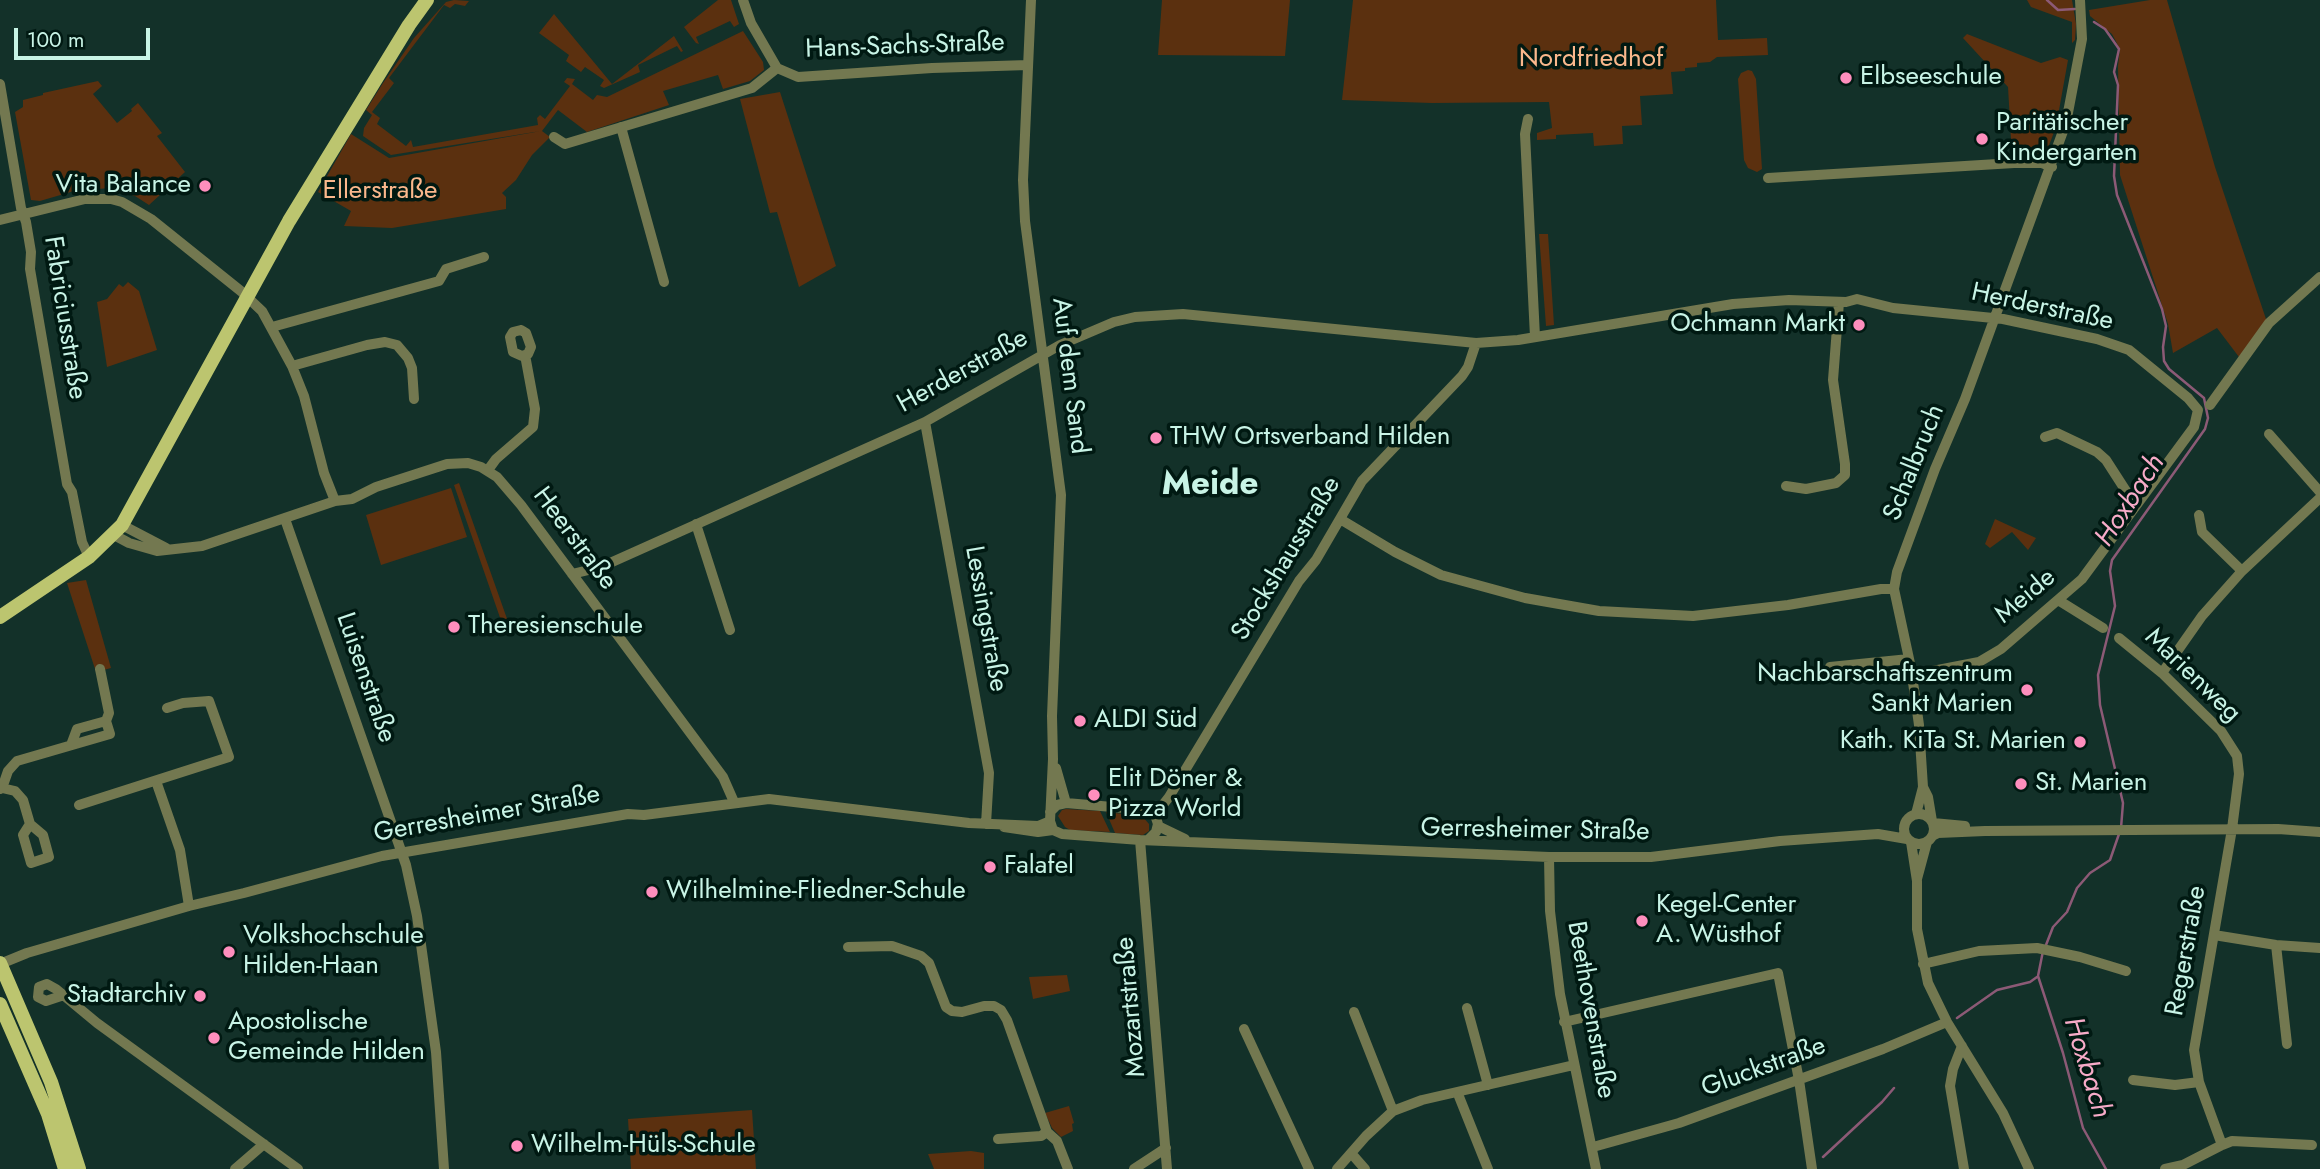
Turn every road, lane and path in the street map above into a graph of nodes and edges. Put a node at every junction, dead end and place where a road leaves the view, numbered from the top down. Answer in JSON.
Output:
{"nodes":[{"id":1,"x":428,"y":0,"type":"edge"},
{"id":2,"x":438,"y":0,"type":"edge"},
{"id":3,"x":743,"y":0,"type":"edge"},
{"id":4,"x":1031,"y":0,"type":"edge"},
{"id":5,"x":2080,"y":2,"type":"edge"},
{"id":6,"x":403,"y":38,"type":"junction"},
{"id":7,"x":1028,"y":65,"type":"junction"},
{"id":8,"x":778,"y":68,"type":"junction"},
{"id":9,"x":0,"y":84,"type":"edge"},
{"id":10,"x":1528,"y":119,"type":"dead end"},
{"id":11,"x":621,"y":127,"type":"junction"},
{"id":12,"x":554,"y":137,"type":"dead end"},
{"id":13,"x":2052,"y":167,"type":"junction"},
{"id":14,"x":1768,"y":178,"type":"dead end"},
{"id":15,"x":23,"y":214,"type":"junction"},
{"id":16,"x":0,"y":220,"type":"edge"},
{"id":17,"x":484,"y":257,"type":"dead end"},
{"id":18,"x":2320,"y":277,"type":"edge"},
{"id":19,"x":664,"y":282,"type":"dead end"},
{"id":20,"x":247,"y":296,"type":"junction"},
{"id":21,"x":1842,"y":302,"type":"junction"},
{"id":22,"x":1994,"y":318,"type":"junction"},
{"id":23,"x":272,"y":327,"type":"junction"},
{"id":24,"x":1535,"y":337,"type":"junction"},
{"id":25,"x":1476,"y":343,"type":"junction"},
{"id":26,"x":525,"y":355,"type":"dead end"},
{"id":27,"x":1044,"y":355,"type":"junction"},
{"id":28,"x":292,"y":366,"type":"junction"},
{"id":29,"x":2188,"y":398,"type":"joint"},
{"id":30,"x":414,"y":399,"type":"dead end"},
{"id":31,"x":2210,"y":405,"type":"dead end"},
{"id":32,"x":925,"y":422,"type":"junction"},
{"id":33,"x":2269,"y":434,"type":"dead end"},
{"id":34,"x":2045,"y":437,"type":"dead end"},
{"id":35,"x":488,"y":470,"type":"junction"},
{"id":36,"x":1786,"y":486,"type":"dead end"},
{"id":37,"x":2320,"y":492,"type":"edge"},
{"id":38,"x":2320,"y":498,"type":"edge"},
{"id":39,"x":335,"y":501,"type":"junction"},
{"id":40,"x":2135,"y":505,"type":"junction"},
{"id":41,"x":2199,"y":515,"type":"dead end"},
{"id":42,"x":285,"y":519,"type":"junction"},
{"id":43,"x":1340,"y":519,"type":"junction"},
{"id":44,"x":696,"y":524,"type":"junction"},
{"id":45,"x":118,"y":530,"type":"junction"},
{"id":46,"x":89,"y":557,"type":"junction"},
{"id":47,"x":601,"y":567,"type":"junction"},
{"id":48,"x":2242,"y":571,"type":"junction"},
{"id":49,"x":572,"y":574,"type":"junction"},
{"id":50,"x":579,"y":583,"type":"junction"},
{"id":51,"x":1894,"y":589,"type":"junction"},
{"id":52,"x":2058,"y":600,"type":"junction"},
{"id":53,"x":0,"y":617,"type":"edge"},
{"id":54,"x":2103,"y":628,"type":"dead end"},
{"id":55,"x":730,"y":630,"type":"dead end"},
{"id":56,"x":2119,"y":638,"type":"dead end"},
{"id":57,"x":1909,"y":659,"type":"junction"},
{"id":58,"x":1830,"y":667,"type":"dead end"},
{"id":59,"x":100,"y":669,"type":"dead end"},
{"id":60,"x":2162,"y":673,"type":"junction"},
{"id":61,"x":1912,"y":675,"type":"junction"},
{"id":62,"x":167,"y":708,"type":"dead end"},
{"id":63,"x":1053,"y":759,"type":"junction"},
{"id":64,"x":156,"y":780,"type":"junction"},
{"id":65,"x":1923,"y":787,"type":"junction"},
{"id":66,"x":1,"y":788,"type":"edge"},
{"id":67,"x":734,"y":802,"type":"junction"},
{"id":68,"x":1066,"y":803,"type":"junction"},
{"id":69,"x":79,"y":806,"type":"dead end"},
{"id":70,"x":1916,"y":814,"type":"junction"},
{"id":71,"x":1051,"y":821,"type":"junction"},
{"id":72,"x":1157,"y":821,"type":"junction"},
{"id":73,"x":1932,"y":822,"type":"junction"},
{"id":74,"x":1904,"y":823,"type":"junction"},
{"id":75,"x":30,"y":824,"type":"dead end"},
{"id":76,"x":990,"y":825,"type":"junction"},
{"id":77,"x":2232,"y":829,"type":"junction"},
{"id":78,"x":1985,"y":831,"type":"junction"},
{"id":79,"x":2320,"y":832,"type":"edge"},
{"id":80,"x":1878,"y":834,"type":"junction"},
{"id":81,"x":1930,"y":839,"type":"junction"},
{"id":82,"x":1144,"y":840,"type":"junction"},
{"id":83,"x":1190,"y":841,"type":"junction"},
{"id":84,"x":1909,"y":841,"type":"junction"},
{"id":85,"x":402,"y":852,"type":"junction"},
{"id":86,"x":1549,"y":857,"type":"junction"},
{"id":87,"x":1917,"y":881,"type":"junction"},
{"id":88,"x":189,"y":906,"type":"junction"},
{"id":89,"x":2214,"y":935,"type":"junction"},
{"id":90,"x":2276,"y":945,"type":"junction"},
{"id":91,"x":848,"y":947,"type":"dead end"},
{"id":92,"x":2320,"y":948,"type":"edge"},
{"id":93,"x":0,"y":964,"type":"edge"},
{"id":94,"x":1923,"y":964,"type":"junction"},
{"id":95,"x":2126,"y":971,"type":"dead end"},
{"id":96,"x":61,"y":996,"type":"dead end"},
{"id":97,"x":0,"y":1004,"type":"edge"},
{"id":98,"x":1467,"y":1008,"type":"dead end"},
{"id":99,"x":1354,"y":1012,"type":"dead end"},
{"id":100,"x":1564,"y":1022,"type":"junction"},
{"id":101,"x":1947,"y":1022,"type":"junction"},
{"id":102,"x":1244,"y":1029,"type":"dead end"},
{"id":103,"x":2287,"y":1044,"type":"dead end"},
{"id":104,"x":1962,"y":1046,"type":"junction"},
{"id":105,"x":1574,"y":1065,"type":"junction"},
{"id":106,"x":1799,"y":1080,"type":"junction"},
{"id":107,"x":2133,"y":1080,"type":"dead end"},
{"id":108,"x":2199,"y":1082,"type":"junction"},
{"id":109,"x":1488,"y":1085,"type":"junction"},
{"id":110,"x":1458,"y":1094,"type":"junction"},
{"id":111,"x":1393,"y":1111,"type":"junction"},
{"id":112,"x":1047,"y":1132,"type":"junction"},
{"id":113,"x":998,"y":1139,"type":"dead end"},
{"id":114,"x":264,"y":1144,"type":"junction"},
{"id":115,"x":2222,"y":1145,"type":"junction"},
{"id":116,"x":2312,"y":1145,"type":"dead end"},
{"id":117,"x":1592,"y":1147,"type":"junction"},
{"id":118,"x":1166,"y":1148,"type":"junction"},
{"id":119,"x":1351,"y":1153,"type":"junction"},
{"id":120,"x":65,"y":1169,"type":"edge"},
{"id":121,"x":79,"y":1169,"type":"edge"},
{"id":122,"x":235,"y":1169,"type":"edge"},
{"id":123,"x":298,"y":1169,"type":"edge"},
{"id":124,"x":444,"y":1169,"type":"edge"},
{"id":125,"x":1068,"y":1169,"type":"edge"},
{"id":126,"x":1133,"y":1169,"type":"edge"},
{"id":127,"x":1167,"y":1169,"type":"edge"},
{"id":128,"x":1309,"y":1169,"type":"edge"},
{"id":129,"x":1337,"y":1169,"type":"edge"},
{"id":130,"x":1365,"y":1169,"type":"edge"},
{"id":131,"x":1488,"y":1169,"type":"edge"},
{"id":132,"x":1596,"y":1169,"type":"edge"},
{"id":133,"x":1812,"y":1169,"type":"edge"},
{"id":134,"x":1964,"y":1169,"type":"edge"},
{"id":135,"x":2029,"y":1169,"type":"edge"},
{"id":136,"x":2165,"y":1169,"type":"edge"}],
"edges":[{"from":1,"to":6,"type":"main road"},
{"from":2,"to":6,"type":"main road"},
{"from":3,"to":8,"type":"street","name":"Hans-Sachs-Straße"},
{"from":4,"to":7,"type":"street","name":"Auf dem Sand"},
{"from":5,"to":13,"type":"street","name":"Schalbruch"},
{"from":6,"to":20,"type":"main road"},
{"from":7,"to":8,"type":"street","name":"Hans-Sachs-Straße"},
{"from":7,"to":27,"type":"street","name":"Auf dem Sand"},
{"from":8,"to":11,"type":"street"},
{"from":9,"to":15,"type":"street","name":"Fabriciusstraße"},
{"from":10,"to":24,"type":"street"},
{"from":11,"to":12,"type":"street"},
{"from":11,"to":19,"type":"street"},
{"from":13,"to":14,"type":"street"},
{"from":13,"to":22,"type":"street","name":"Schalbruch"},
{"from":15,"to":16,"type":"street"},
{"from":15,"to":20,"type":"street"},
{"from":15,"to":46,"type":"street","name":"Fabriciusstraße"},
{"from":17,"to":23,"type":"street"},
{"from":18,"to":31,"type":"street"},
{"from":20,"to":23,"type":"street"},
{"from":20,"to":45,"type":"main road"},
{"from":21,"to":22,"type":"street","name":"Herderstraße"},
{"from":21,"to":24,"type":"street","name":"Herderstraße"},
{"from":21,"to":36,"type":"street"},
{"from":22,"to":29,"type":"street","name":"Herderstraße"},
{"from":22,"to":51,"type":"street","name":"Schalbruch"},
{"from":23,"to":28,"type":"street"},
{"from":24,"to":25,"type":"street","name":"Herderstraße"},
{"from":25,"to":27,"type":"street","name":"Herderstraße"},
{"from":25,"to":43,"type":"street","name":"Stockshausstraße"},
{"from":26,"to":35,"type":"street"},
{"from":27,"to":32,"type":"street","name":"Herderstraße"},
{"from":27,"to":63,"type":"street","name":"Auf dem Sand"},
{"from":28,"to":30,"type":"street"},
{"from":28,"to":39,"type":"street"},
{"from":29,"to":40,"type":"street","name":"Meide"},
{"from":32,"to":44,"type":"street","name":"Herderstraße"},
{"from":32,"to":76,"type":"street","name":"Lessingstraße"},
{"from":33,"to":37,"type":"street"},
{"from":34,"to":40,"type":"street"},
{"from":35,"to":39,"type":"street"},
{"from":35,"to":49,"type":"street","name":"Heerstraße"},
{"from":38,"to":48,"type":"street"},
{"from":39,"to":42,"type":"street"},
{"from":40,"to":52,"type":"street","name":"Meide"},
{"from":41,"to":48,"type":"street"},
{"from":42,"to":45,"type":"street"},
{"from":42,"to":85,"type":"street","name":"Luisenstraße"},
{"from":43,"to":51,"type":"street"},
{"from":43,"to":72,"type":"street","name":"Stockshausstraße"},
{"from":44,"to":47,"type":"street","name":"Herderstraße"},
{"from":44,"to":55,"type":"street"},
{"from":45,"to":46,"type":"main road"},
{"from":46,"to":53,"type":"main road"},
{"from":47,"to":49,"type":"street","name":"Herderstraße"},
{"from":47,"to":50,"type":"street","name":"Herderstraße"},
{"from":48,"to":60,"type":"street"},
{"from":49,"to":50,"type":"street","name":"Heerstraße"},
{"from":50,"to":67,"type":"street","name":"Heerstraße"},
{"from":51,"to":57,"type":"street","name":"Schalbruch"},
{"from":52,"to":54,"type":"street","name":"Marienweg"},
{"from":52,"to":61,"type":"street","name":"Meide"},
{"from":56,"to":60,"type":"street","name":"Marienweg"},
{"from":57,"to":58,"type":"street"},
{"from":57,"to":61,"type":"street","name":"Schalbruch"},
{"from":59,"to":66,"type":"street"},
{"from":60,"to":77,"type":"street","name":"Marienweg"},
{"from":61,"to":65,"type":"street","name":"Schalbruch"},
{"from":62,"to":64,"type":"street"},
{"from":63,"to":68,"type":"street","name":"Auf dem Sand"},
{"from":63,"to":71,"type":"street","name":"Auf dem Sand"},
{"from":64,"to":69,"type":"street"},
{"from":64,"to":88,"type":"street"},
{"from":65,"to":70,"type":"street","name":"Schalbruch"},
{"from":65,"to":73,"type":"street","name":"Schalbruch"},
{"from":66,"to":75,"type":"street"},
{"from":67,"to":76,"type":"street","name":"Gerresheimer Straße"},
{"from":67,"to":85,"type":"street","name":"Gerresheimer Straße"},
{"from":68,"to":71,"type":"street","name":"Gerresheimer Straße"},
{"from":68,"to":72,"type":"street","name":"Gerresheimer Straße"},
{"from":70,"to":73,"type":"street"},
{"from":70,"to":74,"type":"street"},
{"from":71,"to":76,"type":"street","name":"Gerresheimer Straße"},
{"from":71,"to":82,"type":"street","name":"Gerresheimer Straße"},
{"from":72,"to":82,"type":"street"},
{"from":72,"to":83,"type":"street","name":"Gerresheimer Straße"},
{"from":73,"to":78,"type":"street"},
{"from":73,"to":81,"type":"street"},
{"from":74,"to":80,"type":"street","name":"Gerresheimer Straße"},
{"from":74,"to":84,"type":"street"},
{"from":77,"to":78,"type":"street"},
{"from":77,"to":79,"type":"street"},
{"from":77,"to":89,"type":"street","name":"Regerstraße"},
{"from":78,"to":81,"type":"street"},
{"from":80,"to":84,"type":"street","name":"Gerresheimer Straße"},
{"from":80,"to":86,"type":"street","name":"Gerresheimer Straße"},
{"from":81,"to":84,"type":"street"},
{"from":81,"to":87,"type":"street"},
{"from":82,"to":83,"type":"street","name":"Gerresheimer Straße"},
{"from":82,"to":118,"type":"street","name":"Mozartstraße"},
{"from":83,"to":86,"type":"street","name":"Gerresheimer Straße"},
{"from":84,"to":87,"type":"street"},
{"from":85,"to":88,"type":"street","name":"Gerresheimer Straße"},
{"from":85,"to":124,"type":"street","name":"Luisenstraße"},
{"from":86,"to":100,"type":"street","name":"Beethovenstraße"},
{"from":87,"to":94,"type":"street"},
{"from":88,"to":93,"type":"street","name":"Gerresheimer Straße"},
{"from":89,"to":90,"type":"street"},
{"from":89,"to":108,"type":"street","name":"Regerstraße"},
{"from":90,"to":92,"type":"street"},
{"from":90,"to":103,"type":"street"},
{"from":91,"to":112,"type":"street"},
{"from":93,"to":121,"type":"main road"},
{"from":94,"to":95,"type":"street"},
{"from":94,"to":101,"type":"street"},
{"from":96,"to":114,"type":"street"},
{"from":97,"to":120,"type":"main road"},
{"from":98,"to":109,"type":"street"},
{"from":99,"to":111,"type":"street"},
{"from":100,"to":105,"type":"street","name":"Beethovenstraße"},
{"from":100,"to":106,"type":"street"},
{"from":101,"to":104,"type":"street"},
{"from":101,"to":106,"type":"street","name":"Gluckstraße"},
{"from":102,"to":128,"type":"street"},
{"from":104,"to":134,"type":"street"},
{"from":104,"to":135,"type":"street"},
{"from":105,"to":109,"type":"street"},
{"from":105,"to":117,"type":"street","name":"Beethovenstraße"},
{"from":106,"to":117,"type":"street","name":"Gluckstraße"},
{"from":106,"to":133,"type":"street"},
{"from":107,"to":108,"type":"street"},
{"from":108,"to":115,"type":"street","name":"Regerstraße"},
{"from":109,"to":110,"type":"street"},
{"from":110,"to":111,"type":"street"},
{"from":110,"to":131,"type":"street"},
{"from":111,"to":119,"type":"street"},
{"from":112,"to":113,"type":"street"},
{"from":112,"to":125,"type":"street"},
{"from":114,"to":122,"type":"street"},
{"from":114,"to":123,"type":"street"},
{"from":115,"to":116,"type":"street"},
{"from":115,"to":136,"type":"street"},
{"from":117,"to":132,"type":"street","name":"Beethovenstraße"},
{"from":118,"to":126,"type":"street"},
{"from":118,"to":127,"type":"street","name":"Mozartstraße"},
{"from":119,"to":129,"type":"street"},
{"from":119,"to":130,"type":"street"}]}
